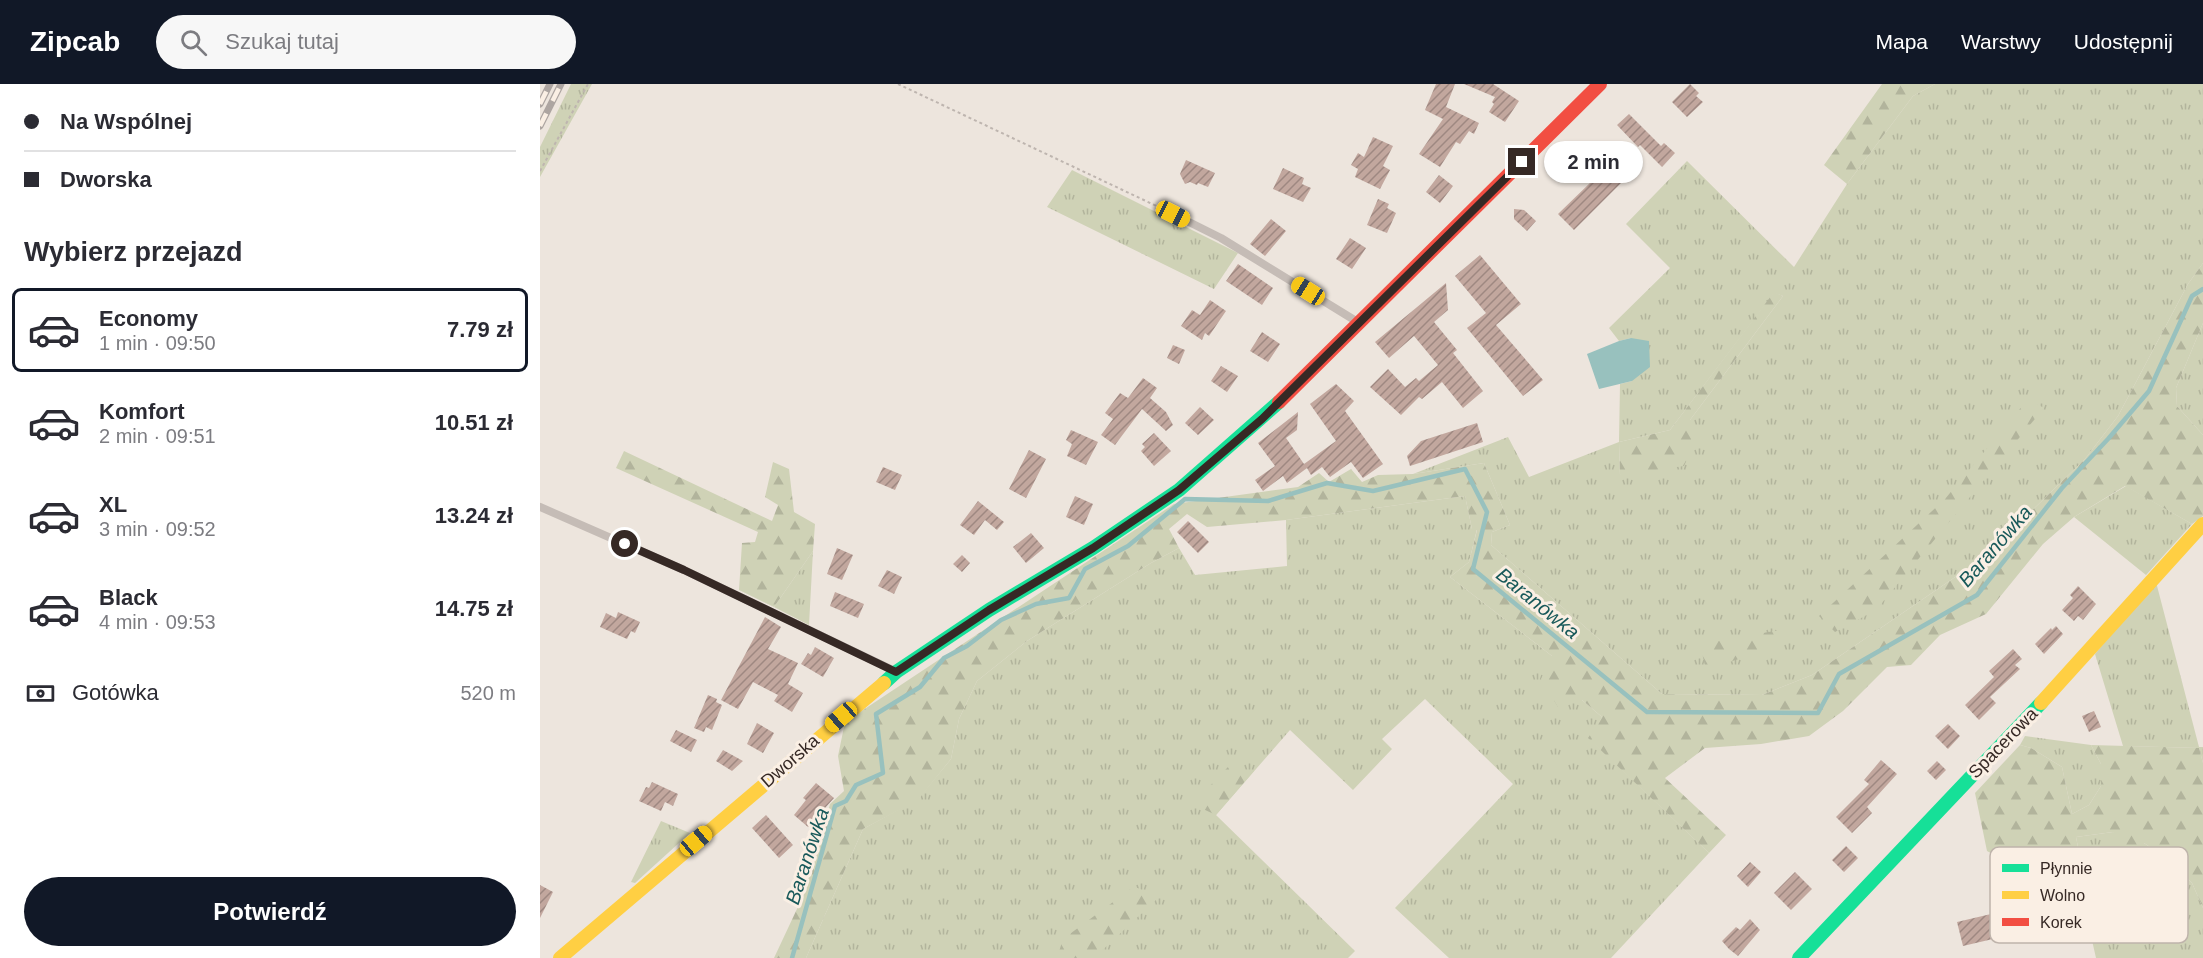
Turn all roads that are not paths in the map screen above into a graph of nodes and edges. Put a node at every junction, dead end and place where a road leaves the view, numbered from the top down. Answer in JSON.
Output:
{"nodes":[{"id":1,"x":1600,"y":84,"type":"edge"},
{"id":2,"x":1173,"y":214,"type":"road end"},
{"id":3,"x":1360,"y":323,"type":"junction"},
{"id":4,"x":540,"y":507,"type":"edge"},
{"id":5,"x":2203,"y":524,"type":"edge"},
{"id":6,"x":896,"y":672,"type":"junction"},
{"id":7,"x":560,"y":958,"type":"edge"},
{"id":8,"x":1799,"y":958,"type":"edge"}],
"edges":[{"from":1,"to":3,"type":"street","name":"Dworska"},
{"from":2,"to":3,"type":"lane"},
{"from":3,"to":6,"type":"street","name":"Dworska"},
{"from":4,"to":6,"type":"lane"},
{"from":5,"to":8,"type":"street","name":"Spacerowa"},
{"from":6,"to":7,"type":"street","name":"Dworska"}]}
